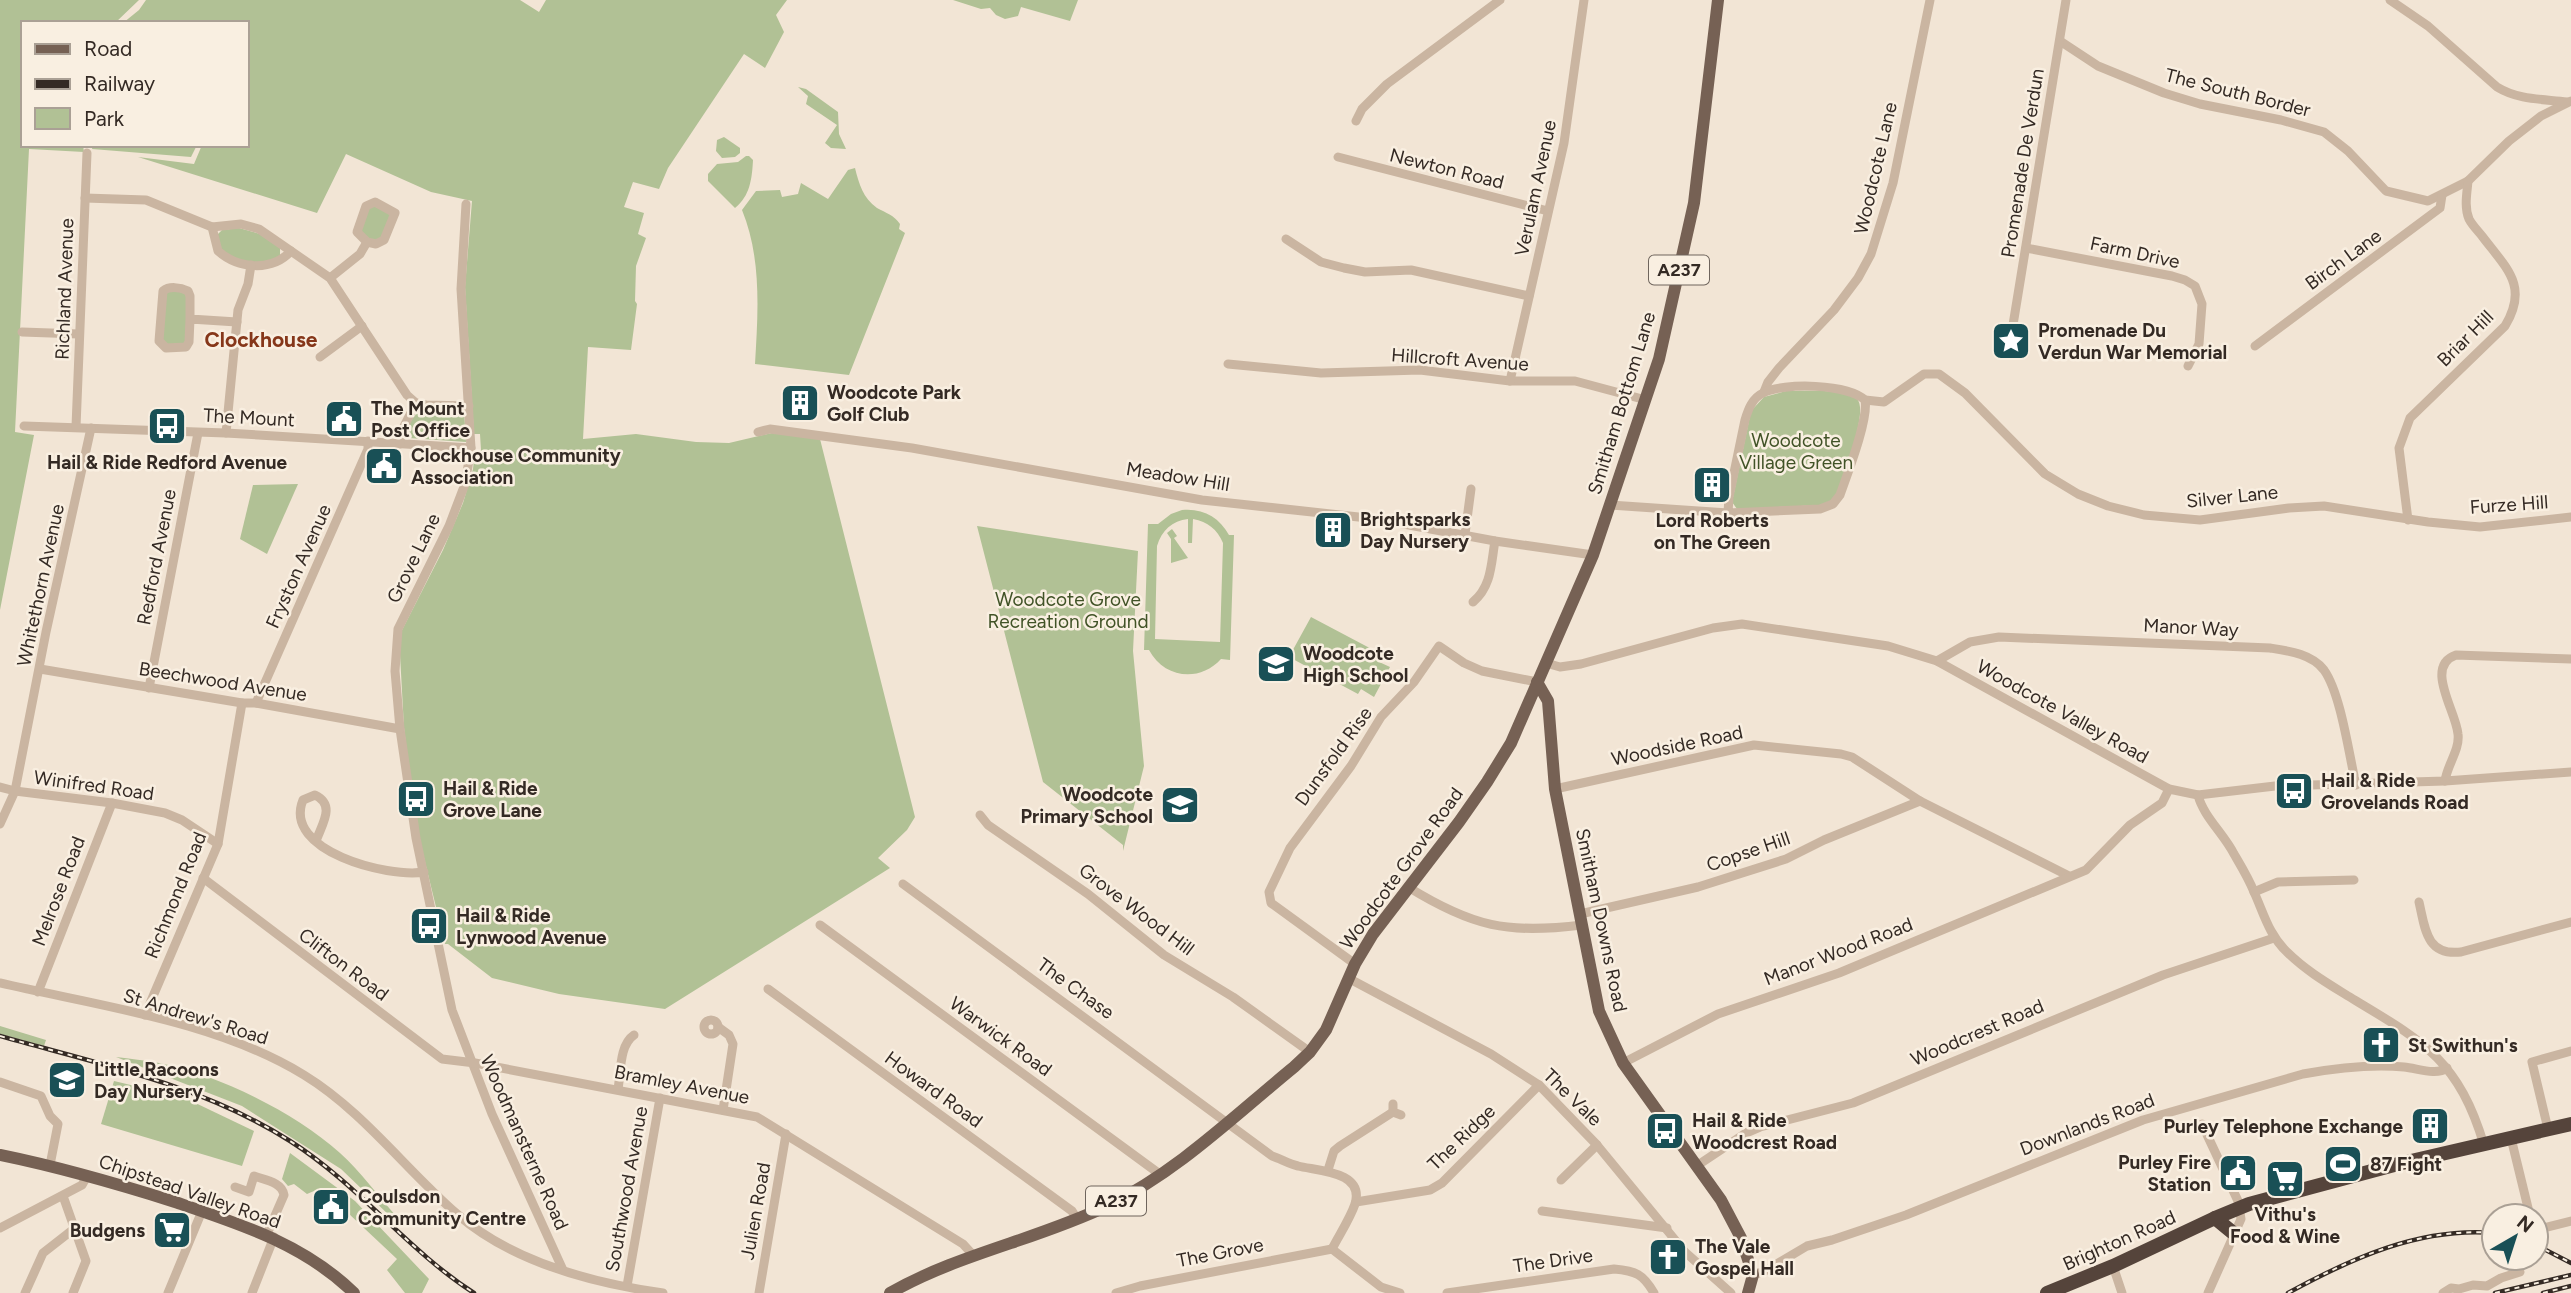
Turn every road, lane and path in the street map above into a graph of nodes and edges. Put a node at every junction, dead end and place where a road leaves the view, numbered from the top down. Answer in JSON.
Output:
{"nodes":[{"id":1,"x":1500,"y":0,"type":"edge"},
{"id":2,"x":1584,"y":0,"type":"edge"},
{"id":3,"x":1718,"y":0,"type":"edge"},
{"id":4,"x":1930,"y":0,"type":"edge"},
{"id":5,"x":2066,"y":0,"type":"edge"},
{"id":6,"x":2390,"y":0,"type":"edge"},
{"id":7,"x":2060,"y":41,"type":"junction"},
{"id":8,"x":2569,"y":102,"type":"edge"},
{"id":9,"x":1356,"y":121,"type":"dead end"},
{"id":10,"x":88,"y":153,"type":"dead end"},
{"id":11,"x":1338,"y":158,"type":"dead end"},
{"id":12,"x":2468,"y":181,"type":"junction"},
{"id":13,"x":2442,"y":195,"type":"junction"},
{"id":14,"x":85,"y":198,"type":"junction"},
{"id":15,"x":466,"y":204,"type":"dead end"},
{"id":16,"x":1548,"y":211,"type":"junction"},
{"id":17,"x":212,"y":227,"type":"junction"},
{"id":18,"x":1286,"y":239,"type":"dead end"},
{"id":19,"x":367,"y":242,"type":"junction"},
{"id":20,"x":2026,"y":248,"type":"junction"},
{"id":21,"x":291,"y":251,"type":"junction"},
{"id":22,"x":251,"y":265,"type":"junction"},
{"id":23,"x":330,"y":278,"type":"junction"},
{"id":24,"x":1529,"y":296,"type":"junction"},
{"id":25,"x":190,"y":319,"type":"junction"},
{"id":26,"x":237,"y":322,"type":"junction"},
{"id":27,"x":362,"y":327,"type":"junction"},
{"id":28,"x":2012,"y":331,"type":"dead end"},
{"id":29,"x":22,"y":332,"type":"dead end"},
{"id":30,"x":79,"y":334,"type":"junction"},
{"id":31,"x":2255,"y":346,"type":"dead end"},
{"id":32,"x":320,"y":357,"type":"dead end"},
{"id":33,"x":1228,"y":364,"type":"dead end"},
{"id":34,"x":2188,"y":366,"type":"dead end"},
{"id":35,"x":1510,"y":381,"type":"junction"},
{"id":36,"x":1764,"y":392,"type":"junction"},
{"id":37,"x":1646,"y":400,"type":"junction"},
{"id":38,"x":1865,"y":400,"type":"junction"},
{"id":39,"x":416,"y":403,"type":"junction"},
{"id":40,"x":469,"y":406,"type":"junction"},
{"id":41,"x":24,"y":426,"type":"dead end"},
{"id":42,"x":76,"y":427,"type":"junction"},
{"id":43,"x":91,"y":428,"type":"junction"},
{"id":44,"x":758,"y":432,"type":"dead end"},
{"id":45,"x":198,"y":433,"type":"junction"},
{"id":46,"x":226,"y":433,"type":"junction"},
{"id":47,"x":368,"y":441,"type":"junction"},
{"id":48,"x":400,"y":444,"type":"junction"},
{"id":49,"x":471,"y":448,"type":"junction"},
{"id":50,"x":1471,"y":489,"type":"dead end"},
{"id":51,"x":1610,"y":505,"type":"junction"},
{"id":52,"x":1728,"y":513,"type":"junction"},
{"id":53,"x":2571,"y":517,"type":"edge"},
{"id":54,"x":2408,"y":520,"type":"junction"},
{"id":55,"x":1465,"y":534,"type":"junction"},
{"id":56,"x":1495,"y":541,"type":"junction"},
{"id":57,"x":1593,"y":555,"type":"junction"},
{"id":58,"x":1473,"y":602,"type":"dead end"},
{"id":59,"x":2571,"y":659,"type":"edge"},
{"id":60,"x":1937,"y":661,"type":"junction"},
{"id":61,"x":1546,"y":663,"type":"junction"},
{"id":62,"x":40,"y":669,"type":"junction"},
{"id":63,"x":1537,"y":682,"type":"junction"},
{"id":64,"x":149,"y":688,"type":"junction"},
{"id":65,"x":242,"y":703,"type":"junction"},
{"id":66,"x":256,"y":703,"type":"junction"},
{"id":67,"x":400,"y":729,"type":"junction"},
{"id":68,"x":2571,"y":772,"type":"edge"},
{"id":69,"x":2445,"y":781,"type":"junction"},
{"id":70,"x":2356,"y":785,"type":"junction"},
{"id":71,"x":0,"y":787,"type":"edge"},
{"id":72,"x":1555,"y":789,"type":"junction"},
{"id":73,"x":2169,"y":789,"type":"junction"},
{"id":74,"x":15,"y":791,"type":"junction"},
{"id":75,"x":2199,"y":795,"type":"junction"},
{"id":76,"x":1920,"y":802,"type":"junction"},
{"id":77,"x":112,"y":803,"type":"junction"},
{"id":78,"x":980,"y":815,"type":"dead end"},
{"id":79,"x":0,"y":824,"type":"edge"},
{"id":80,"x":316,"y":841,"type":"junction"},
{"id":81,"x":218,"y":844,"type":"junction"},
{"id":82,"x":424,"y":872,"type":"junction"},
{"id":83,"x":2069,"y":876,"type":"junction"},
{"id":84,"x":203,"y":878,"type":"junction"},
{"id":85,"x":2354,"y":880,"type":"dead end"},
{"id":86,"x":903,"y":884,"type":"dead end"},
{"id":87,"x":1408,"y":887,"type":"junction"},
{"id":88,"x":2255,"y":892,"type":"junction"},
{"id":89,"x":2419,"y":902,"type":"dead end"},
{"id":90,"x":1581,"y":919,"type":"junction"},
{"id":91,"x":2571,"y":922,"type":"edge"},
{"id":92,"x":436,"y":925,"type":"joint"},
{"id":93,"x":820,"y":925,"type":"dead end"},
{"id":94,"x":2274,"y":939,"type":"junction"},
{"id":95,"x":1355,"y":964,"type":"junction"},
{"id":96,"x":1348,"y":978,"type":"junction"},
{"id":97,"x":0,"y":983,"type":"edge"},
{"id":98,"x":768,"y":989,"type":"dead end"},
{"id":99,"x":38,"y":992,"type":"junction"},
{"id":100,"x":145,"y":1014,"type":"junction"},
{"id":101,"x":718,"y":1027,"type":"dead end"},
{"id":102,"x":634,"y":1035,"type":"dead end"},
{"id":103,"x":2571,"y":1051,"type":"edge"},
{"id":104,"x":1310,"y":1052,"type":"junction"},
{"id":105,"x":470,"y":1062,"type":"junction"},
{"id":106,"x":1623,"y":1063,"type":"junction"},
{"id":107,"x":2447,"y":1068,"type":"junction"},
{"id":108,"x":0,"y":1082,"type":"edge"},
{"id":109,"x":1539,"y":1085,"type":"junction"},
{"id":110,"x":618,"y":1090,"type":"junction"},
{"id":111,"x":660,"y":1098,"type":"junction"},
{"id":112,"x":723,"y":1110,"type":"junction"},
{"id":113,"x":1396,"y":1110,"type":"dead end"},
{"id":114,"x":1228,"y":1121,"type":"junction"},
{"id":115,"x":2202,"y":1124,"type":"dead end"},
{"id":116,"x":2571,"y":1124,"type":"edge"},
{"id":117,"x":2548,"y":1129,"type":"junction"},
{"id":118,"x":786,"y":1134,"type":"junction"},
{"id":119,"x":2511,"y":1138,"type":"junction"},
{"id":120,"x":1597,"y":1145,"type":"junction"},
{"id":121,"x":2484,"y":1145,"type":"junction"},
{"id":122,"x":0,"y":1155,"type":"edge"},
{"id":123,"x":50,"y":1165,"type":"junction"},
{"id":124,"x":1698,"y":1165,"type":"junction"},
{"id":125,"x":1328,"y":1170,"type":"junction"},
{"id":126,"x":1161,"y":1175,"type":"junction"},
{"id":127,"x":87,"y":1176,"type":"junction"},
{"id":128,"x":1560,"y":1180,"type":"dead end"},
{"id":129,"x":235,"y":1187,"type":"dead end"},
{"id":130,"x":63,"y":1196,"type":"junction"},
{"id":131,"x":1356,"y":1202,"type":"junction"},
{"id":132,"x":2527,"y":1202,"type":"edge"},
{"id":133,"x":2237,"y":1205,"type":"junction"},
{"id":134,"x":202,"y":1211,"type":"junction"},
{"id":135,"x":1542,"y":1211,"type":"dead end"},
{"id":136,"x":2215,"y":1218,"type":"junction"},
{"id":137,"x":1077,"y":1219,"type":"junction"},
{"id":138,"x":2571,"y":1221,"type":"edge"},
{"id":139,"x":2550,"y":1226,"type":"edge"},
{"id":140,"x":0,"y":1228,"type":"edge"},
{"id":141,"x":75,"y":1228,"type":"junction"},
{"id":142,"x":1667,"y":1228,"type":"junction"},
{"id":143,"x":2232,"y":1235,"type":"junction"},
{"id":144,"x":270,"y":1236,"type":"junction"},
{"id":145,"x":1332,"y":1249,"type":"junction"},
{"id":146,"x":973,"y":1255,"type":"junction"},
{"id":147,"x":2113,"y":1266,"type":"junction"},
{"id":148,"x":563,"y":1270,"type":"junction"},
{"id":149,"x":2520,"y":1272,"type":"dead end"},
{"id":150,"x":1754,"y":1275,"type":"junction"},
{"id":151,"x":627,"y":1286,"type":"junction"},
{"id":152,"x":1380,"y":1290,"type":"edge"},
{"id":153,"x":347,"y":1291,"type":"edge"},
{"id":154,"x":25,"y":1293,"type":"edge"},
{"id":155,"x":74,"y":1293,"type":"edge"},
{"id":156,"x":168,"y":1293,"type":"edge"},
{"id":157,"x":251,"y":1293,"type":"edge"},
{"id":158,"x":663,"y":1293,"type":"edge"},
{"id":159,"x":759,"y":1293,"type":"edge"},
{"id":160,"x":890,"y":1293,"type":"edge"},
{"id":161,"x":1116,"y":1293,"type":"edge"},
{"id":162,"x":1400,"y":1293,"type":"edge"},
{"id":163,"x":1447,"y":1293,"type":"edge"},
{"id":164,"x":1654,"y":1293,"type":"edge"},
{"id":165,"x":1731,"y":1293,"type":"edge"},
{"id":166,"x":1748,"y":1293,"type":"edge"},
{"id":167,"x":2047,"y":1293,"type":"edge"},
{"id":168,"x":2122,"y":1293,"type":"edge"},
{"id":169,"x":2208,"y":1293,"type":"edge"},
{"id":170,"x":2443,"y":1293,"type":"edge"}],
"edges":[{"from":1,"to":9,"type":"street"},
{"from":2,"to":16,"type":"street","name":"Verulam Avenue"},
{"from":3,"to":37,"type":"main road","name":"Smitham Bottom Lane","number":"A237"},
{"from":4,"to":36,"type":"street","name":"Woodcote Lane"},
{"from":5,"to":7,"type":"street","name":"Promenade De Verdun"},
{"from":6,"to":8,"type":"street"},
{"from":7,"to":13,"type":"street","name":"The South Border"},
{"from":7,"to":20,"type":"street","name":"Promenade De Verdun"},
{"from":8,"to":12,"type":"street","name":"The South Border"},
{"from":10,"to":14,"type":"street","name":"Richland Avenue"},
{"from":11,"to":16,"type":"street","name":"Newton Road"},
{"from":12,"to":13,"type":"street","name":"The South Border"},
{"from":12,"to":54,"type":"street","name":"Briar Hill"},
{"from":13,"to":31,"type":"street","name":"Birch Lane"},
{"from":14,"to":17,"type":"street"},
{"from":14,"to":30,"type":"street","name":"Richland Avenue"},
{"from":15,"to":40,"type":"street","name":"Grove Lane"},
{"from":16,"to":24,"type":"street","name":"Verulam Avenue"},
{"from":17,"to":21,"type":"street"},
{"from":17,"to":22,"type":"street"},
{"from":18,"to":24,"type":"street"},
{"from":19,"to":19,"type":"street"},
{"from":19,"to":23,"type":"street"},
{"from":20,"to":28,"type":"street","name":"Promenade De Verdun"},
{"from":20,"to":34,"type":"street","name":"Farm Drive"},
{"from":21,"to":22,"type":"street"},
{"from":21,"to":23,"type":"street"},
{"from":22,"to":26,"type":"street"},
{"from":23,"to":27,"type":"street"},
{"from":24,"to":35,"type":"street","name":"Verulam Avenue"},
{"from":25,"to":25,"type":"street"},
{"from":25,"to":26,"type":"street"},
{"from":26,"to":46,"type":"street"},
{"from":27,"to":32,"type":"street"},
{"from":27,"to":39,"type":"street"},
{"from":29,"to":30,"type":"street"},
{"from":30,"to":42,"type":"street","name":"Richland Avenue"},
{"from":33,"to":35,"type":"street","name":"Hillcroft Avenue"},
{"from":35,"to":37,"type":"street","name":"Hillcroft Avenue"},
{"from":36,"to":38,"type":"street"},
{"from":36,"to":52,"type":"street","name":"Woodcote Lane"},
{"from":37,"to":51,"type":"main road","name":"Smitham Bottom Lane","number":"A237"},
{"from":38,"to":52,"type":"street"},
{"from":38,"to":54,"type":"street","name":"Silver Lane"},
{"from":39,"to":40,"type":"street"},
{"from":39,"to":48,"type":"street"},
{"from":40,"to":49,"type":"street","name":"Grove Lane"},
{"from":41,"to":42,"type":"street","name":"The Mount"},
{"from":42,"to":43,"type":"street","name":"The Mount"},
{"from":43,"to":45,"type":"street","name":"The Mount"},
{"from":43,"to":62,"type":"street","name":"Whitethorn Avenue"},
{"from":44,"to":55,"type":"street","name":"Meadow Hill"},
{"from":45,"to":46,"type":"street","name":"The Mount"},
{"from":45,"to":64,"type":"street","name":"Redford Avenue"},
{"from":46,"to":47,"type":"street","name":"The Mount"},
{"from":47,"to":48,"type":"street","name":"The Mount"},
{"from":47,"to":66,"type":"street","name":"Fryston Avenue"},
{"from":48,"to":49,"type":"street","name":"The Mount"},
{"from":49,"to":67,"type":"street","name":"Grove Lane"},
{"from":50,"to":55,"type":"street"},
{"from":51,"to":52,"type":"street"},
{"from":51,"to":57,"type":"main road","name":"Smitham Bottom Lane","number":"A237"},
{"from":53,"to":54,"type":"street","name":"Furze Hill"},
{"from":55,"to":56,"type":"street","name":"Meadow Hill"},
{"from":56,"to":57,"type":"street","name":"Meadow Hill"},
{"from":56,"to":58,"type":"street"},
{"from":57,"to":61,"type":"main road","name":"Smitham Bottom Lane","number":"A237"},
{"from":59,"to":69,"type":"street"},
{"from":60,"to":61,"type":"street","name":"Woodcote Valley Road"},
{"from":60,"to":70,"type":"street","name":"Manor Way"},
{"from":60,"to":73,"type":"street","name":"Woodcote Valley Road"},
{"from":61,"to":63,"type":"main road","name":"Smitham Bottom Lane","number":"A237"},
{"from":62,"to":64,"type":"street","name":"Beechwood Avenue"},
{"from":62,"to":74,"type":"street","name":"Whitethorn Avenue"},
{"from":63,"to":72,"type":"main road","name":"Smitham Downs Road"},
{"from":63,"to":87,"type":"main road","name":"Woodcote Grove Road","number":"A237"},
{"from":63,"to":95,"type":"street","name":"Dunsfold Rise"},
{"from":64,"to":65,"type":"street","name":"Beechwood Avenue"},
{"from":65,"to":66,"type":"street","name":"Beechwood Avenue"},
{"from":65,"to":81,"type":"street","name":"Richmond Road"},
{"from":66,"to":67,"type":"street","name":"Beechwood Avenue"},
{"from":67,"to":82,"type":"street","name":"Grove Lane"},
{"from":68,"to":69,"type":"street","name":"Woodcote Valley Road"},
{"from":69,"to":70,"type":"street","name":"Woodcote Valley Road"},
{"from":70,"to":75,"type":"street","name":"Woodcote Valley Road"},
{"from":71,"to":74,"type":"street","name":"Winifred Road"},
{"from":72,"to":76,"type":"street","name":"Woodside Road"},
{"from":72,"to":90,"type":"main road","name":"Smitham Downs Road"},
{"from":73,"to":75,"type":"street","name":"Woodcote Valley Road"},
{"from":73,"to":83,"type":"street","name":"Manor Wood Road"},
{"from":74,"to":77,"type":"street","name":"Winifred Road"},
{"from":74,"to":79,"type":"street","name":"Whitethorn Avenue"},
{"from":75,"to":88,"type":"street"},
{"from":76,"to":83,"type":"street","name":"Woodside Road"},
{"from":76,"to":90,"type":"street","name":"Copse Hill"},
{"from":77,"to":81,"type":"street","name":"Winifred Road"},
{"from":77,"to":99,"type":"street","name":"Melrose Road"},
{"from":78,"to":104,"type":"street","name":"Grove Wood Hill"},
{"from":80,"to":80,"type":"street"},
{"from":80,"to":82,"type":"street"},
{"from":81,"to":84,"type":"street","name":"Richmond Road"},
{"from":82,"to":92,"type":"street","name":"Grove Lane"},
{"from":83,"to":106,"type":"street","name":"Manor Wood Road"},
{"from":84,"to":100,"type":"street","name":"Richmond Road"},
{"from":84,"to":105,"type":"street","name":"Clifton Road"},
{"from":85,"to":88,"type":"street"},
{"from":86,"to":114,"type":"street","name":"The Chase"},
{"from":87,"to":90,"type":"street","name":"Copse Hill"},
{"from":87,"to":95,"type":"main road","name":"Woodcote Grove Road","number":"A237"},
{"from":88,"to":94,"type":"street"},
{"from":89,"to":91,"type":"street"},
{"from":90,"to":106,"type":"main road","name":"Smitham Downs Road"},
{"from":92,"to":105,"type":"street","name":"Woodmansterne Road"},
{"from":93,"to":126,"type":"street","name":"Warwick Road"},
{"from":94,"to":107,"type":"street"},
{"from":94,"to":124,"type":"street","name":"Woodcrest Road"},
{"from":95,"to":96,"type":"main road","name":"Woodcote Grove Road","number":"A237"},
{"from":96,"to":104,"type":"main road","name":"Woodcote Grove Road","number":"A237"},
{"from":96,"to":109,"type":"street","name":"The Vale"},
{"from":97,"to":99,"type":"street","name":"St Andrew's Road"},
{"from":98,"to":137,"type":"street","name":"Howard Road"},
{"from":99,"to":100,"type":"street","name":"St Andrew's Road"},
{"from":100,"to":148,"type":"street","name":"St Andrew's Road"},
{"from":101,"to":112,"type":"street"},
{"from":102,"to":110,"type":"street"},
{"from":103,"to":117,"type":"street"},
{"from":104,"to":114,"type":"main road","name":"Woodcote Grove Road","number":"A237"},
{"from":105,"to":110,"type":"street","name":"Bramley Avenue"},
{"from":105,"to":148,"type":"street","name":"Woodmansterne Road"},
{"from":106,"to":124,"type":"main road","name":"Smitham Downs Road"},
{"from":107,"to":121,"type":"street"},
{"from":107,"to":150,"type":"street","name":"Downlands Road"},
{"from":108,"to":123,"type":"street"},
{"from":109,"to":120,"type":"street","name":"The Vale"},
{"from":109,"to":131,"type":"street","name":"The Ridge"},
{"from":110,"to":111,"type":"street","name":"Bramley Avenue"},
{"from":111,"to":112,"type":"street","name":"Bramley Avenue"},
{"from":111,"to":151,"type":"street","name":"Southwood Avenue"},
{"from":112,"to":118,"type":"street","name":"Bramley Avenue"},
{"from":113,"to":125,"type":"street"},
{"from":114,"to":125,"type":"street","name":"The Chase"},
{"from":114,"to":126,"type":"main road","name":"Woodcote Grove Road","number":"A237"},
{"from":115,"to":133,"type":"street"},
{"from":116,"to":117,"type":"highway","name":"Brighton Road"},
{"from":117,"to":119,"type":"highway","name":"Brighton Road"},
{"from":118,"to":146,"type":"street","name":"Bramley Avenue"},
{"from":118,"to":159,"type":"street","name":"Julien Road"},
{"from":119,"to":121,"type":"highway","name":"Brighton Road"},
{"from":119,"to":132,"type":"street"},
{"from":120,"to":128,"type":"street"},
{"from":120,"to":142,"type":"street","name":"The Vale"},
{"from":121,"to":133,"type":"highway","name":"Brighton Road"},
{"from":122,"to":123,"type":"main road","name":"Chipstead Valley Road"},
{"from":123,"to":127,"type":"main road","name":"Chipstead Valley Road"},
{"from":124,"to":150,"type":"main road","name":"Smitham Downs Road"},
{"from":125,"to":131,"type":"street"},
{"from":126,"to":137,"type":"main road","name":"Woodcote Grove Road","number":"A237"},
{"from":127,"to":130,"type":"street"},
{"from":127,"to":134,"type":"main road","name":"Chipstead Valley Road"},
{"from":129,"to":144,"type":"street"},
{"from":130,"to":140,"type":"street"},
{"from":130,"to":141,"type":"street"},
{"from":131,"to":145,"type":"street"},
{"from":133,"to":136,"type":"highway","name":"Brighton Road"},
{"from":133,"to":143,"type":"street"},
{"from":134,"to":144,"type":"main road","name":"Chipstead Valley Road"},
{"from":134,"to":156,"type":"street"},
{"from":135,"to":142,"type":"street"},
{"from":136,"to":143,"type":"highway"},
{"from":136,"to":147,"type":"highway","name":"Brighton Road"},
{"from":137,"to":146,"type":"main road","name":"Woodcote Grove Road","number":"A237"},
{"from":138,"to":139,"type":"street"},
{"from":141,"to":154,"type":"street"},
{"from":141,"to":155,"type":"street"},
{"from":142,"to":165,"type":"street","name":"The Vale"},
{"from":143,"to":169,"type":"street"},
{"from":144,"to":153,"type":"main road","name":"Chipstead Valley Road"},
{"from":144,"to":157,"type":"street"},
{"from":145,"to":152,"type":"street"},
{"from":145,"to":161,"type":"street","name":"The Grove"},
{"from":146,"to":160,"type":"main road","name":"Woodcote Grove Road","number":"A237"},
{"from":147,"to":167,"type":"highway","name":"Brighton Road"},
{"from":147,"to":168,"type":"street"},
{"from":148,"to":151,"type":"street"},
{"from":149,"to":170,"type":"street"},
{"from":150,"to":166,"type":"main road"},
{"from":151,"to":158,"type":"street"},
{"from":152,"to":162,"type":"street"},
{"from":163,"to":164,"type":"street","name":"The Drive"}]}
